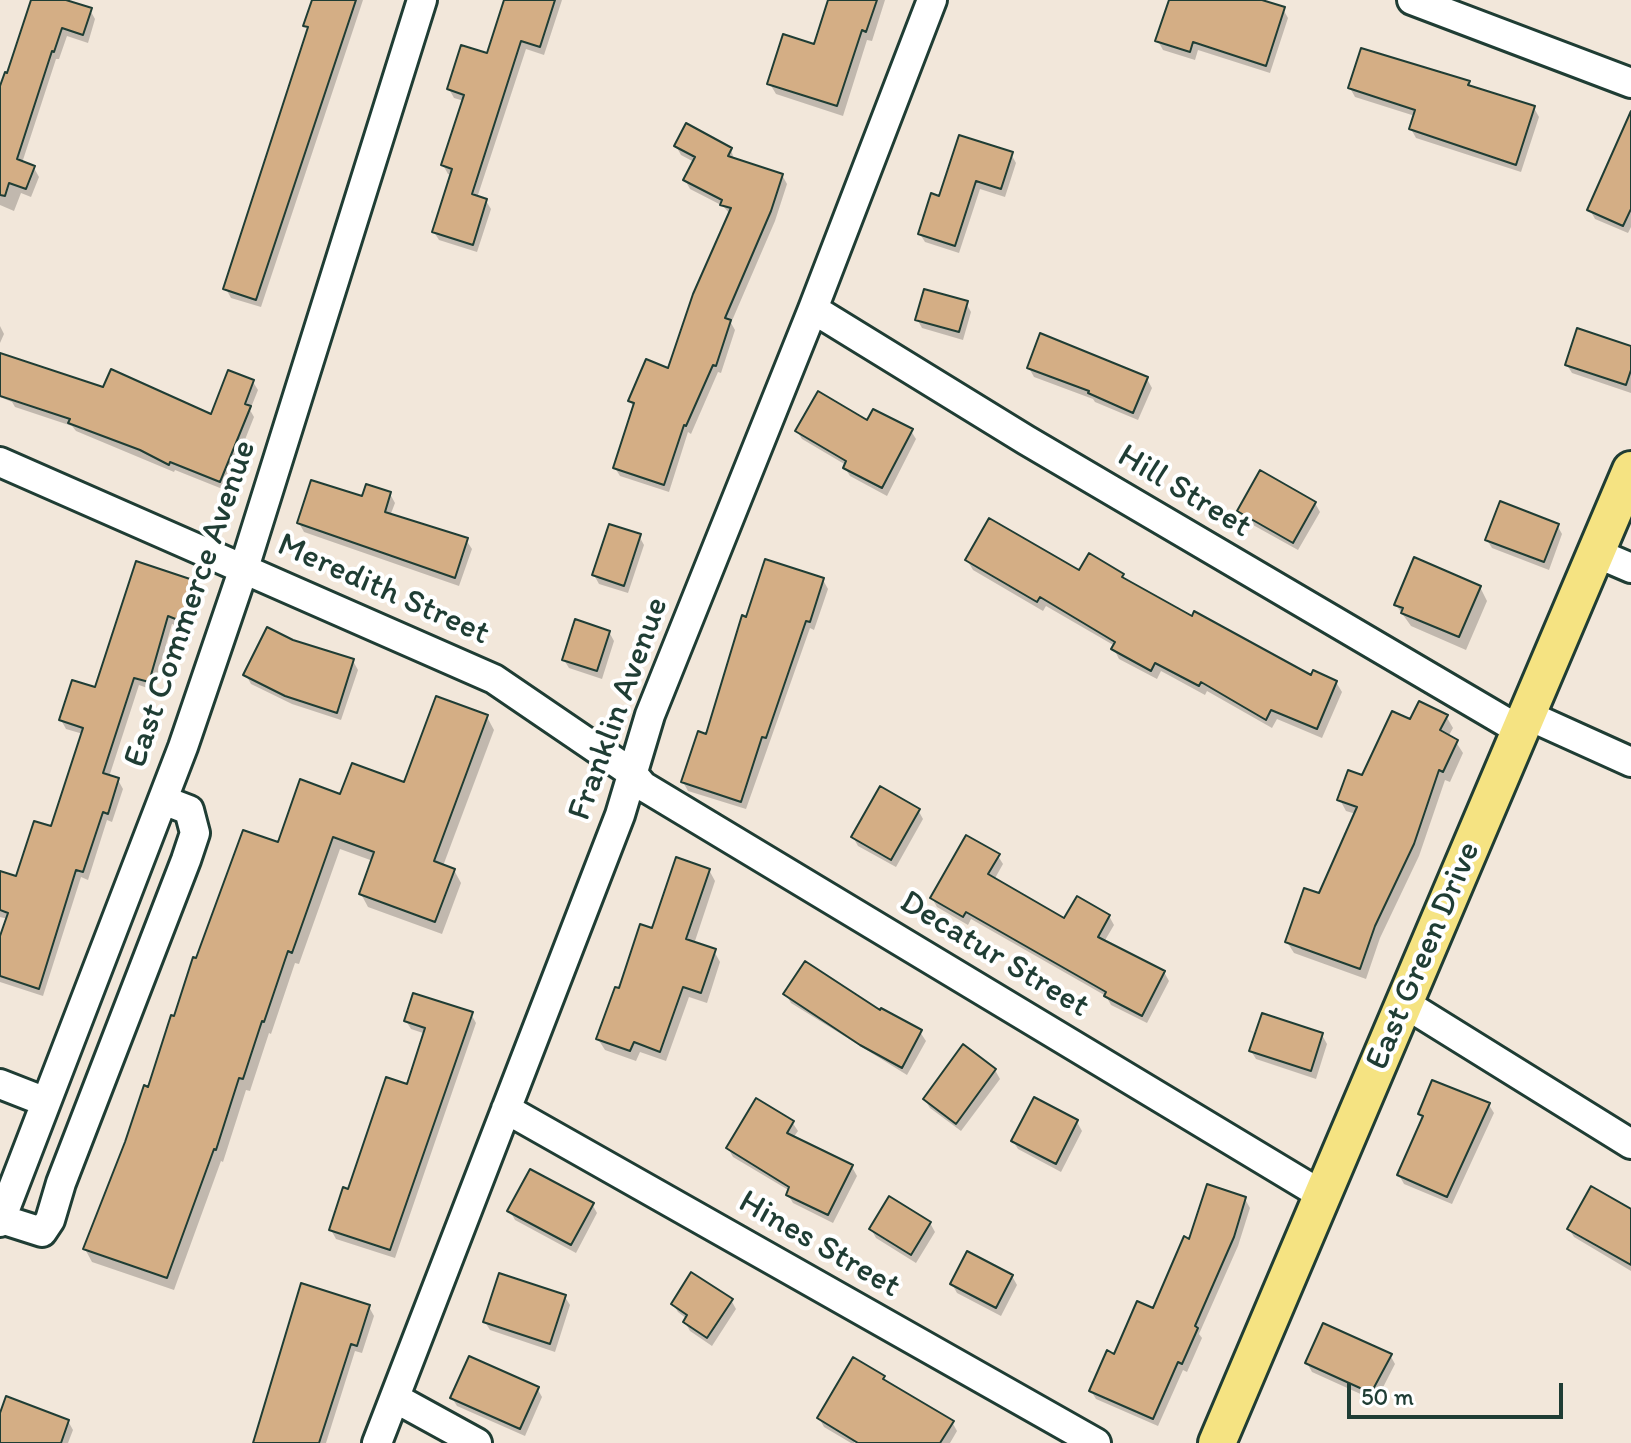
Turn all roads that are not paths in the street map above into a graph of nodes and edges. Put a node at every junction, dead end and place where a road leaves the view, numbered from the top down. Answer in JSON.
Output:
{"nodes":[{"id":1,"x":422,"y":0,"type":"edge"},
{"id":2,"x":932,"y":0,"type":"edge"},
{"id":3,"x":1412,"y":0,"type":"edge"},
{"id":4,"x":1631,"y":83,"type":"edge"},
{"id":5,"x":813,"y":309,"type":"junction"},
{"id":6,"x":0,"y":462,"type":"edge"},
{"id":7,"x":1631,"y":470,"type":"edge"},
{"id":8,"x":1596,"y":553,"type":"junction"},
{"id":9,"x":244,"y":568,"type":"junction"},
{"id":10,"x":1631,"y":568,"type":"edge"},
{"id":11,"x":1524,"y":723,"type":"junction"},
{"id":12,"x":1631,"y":762,"type":"edge"},
{"id":13,"x":632,"y":773,"type":"junction"},
{"id":14,"x":163,"y":800,"type":"junction"},
{"id":15,"x":1404,"y":1003,"type":"junction"},
{"id":16,"x":0,"y":1084,"type":"edge"},
{"id":17,"x":46,"y":1102,"type":"junction"},
{"id":18,"x":506,"y":1109,"type":"junction"},
{"id":19,"x":1631,"y":1144,"type":"edge"},
{"id":20,"x":1322,"y":1195,"type":"junction"},
{"id":21,"x":1,"y":1221,"type":"edge"},
{"id":22,"x":395,"y":1398,"type":"junction"},
{"id":23,"x":377,"y":1443,"type":"edge"},
{"id":24,"x":477,"y":1443,"type":"edge"},
{"id":25,"x":1096,"y":1443,"type":"edge"},
{"id":26,"x":1217,"y":1443,"type":"edge"}],
"edges":[{"from":1,"to":9,"type":"street","name":"East Commerce Avenue"},
{"from":2,"to":5,"type":"street","name":"Franklin Avenue"},
{"from":3,"to":4,"type":"street"},
{"from":5,"to":11,"type":"street","name":"Hill Street"},
{"from":5,"to":13,"type":"street","name":"Franklin Avenue"},
{"from":6,"to":9,"type":"street","name":"Meredith Street"},
{"from":7,"to":8,"type":"main road","name":"East Green Drive"},
{"from":8,"to":10,"type":"street"},
{"from":8,"to":11,"type":"main road","name":"East Green Drive"},
{"from":9,"to":13,"type":"street","name":"Meredith Street"},
{"from":9,"to":14,"type":"street","name":"East Commerce Avenue"},
{"from":11,"to":12,"type":"street","name":"Hill Street"},
{"from":11,"to":15,"type":"main road","name":"East Green Drive"},
{"from":13,"to":18,"type":"street","name":"Franklin Avenue"},
{"from":13,"to":20,"type":"street","name":"Decatur Street"},
{"from":14,"to":17,"type":"street","name":"East Commerce Avenue"},
{"from":14,"to":21,"type":"street"},
{"from":15,"to":19,"type":"street"},
{"from":15,"to":20,"type":"main road","name":"East Green Drive"},
{"from":16,"to":17,"type":"street"},
{"from":17,"to":21,"type":"street","name":"East Commerce Avenue"},
{"from":18,"to":22,"type":"street","name":"Franklin Avenue"},
{"from":18,"to":25,"type":"street","name":"Hines Street"},
{"from":20,"to":26,"type":"main road","name":"East Green Drive"},
{"from":22,"to":23,"type":"street","name":"Franklin Avenue"},
{"from":22,"to":24,"type":"street"}]}
